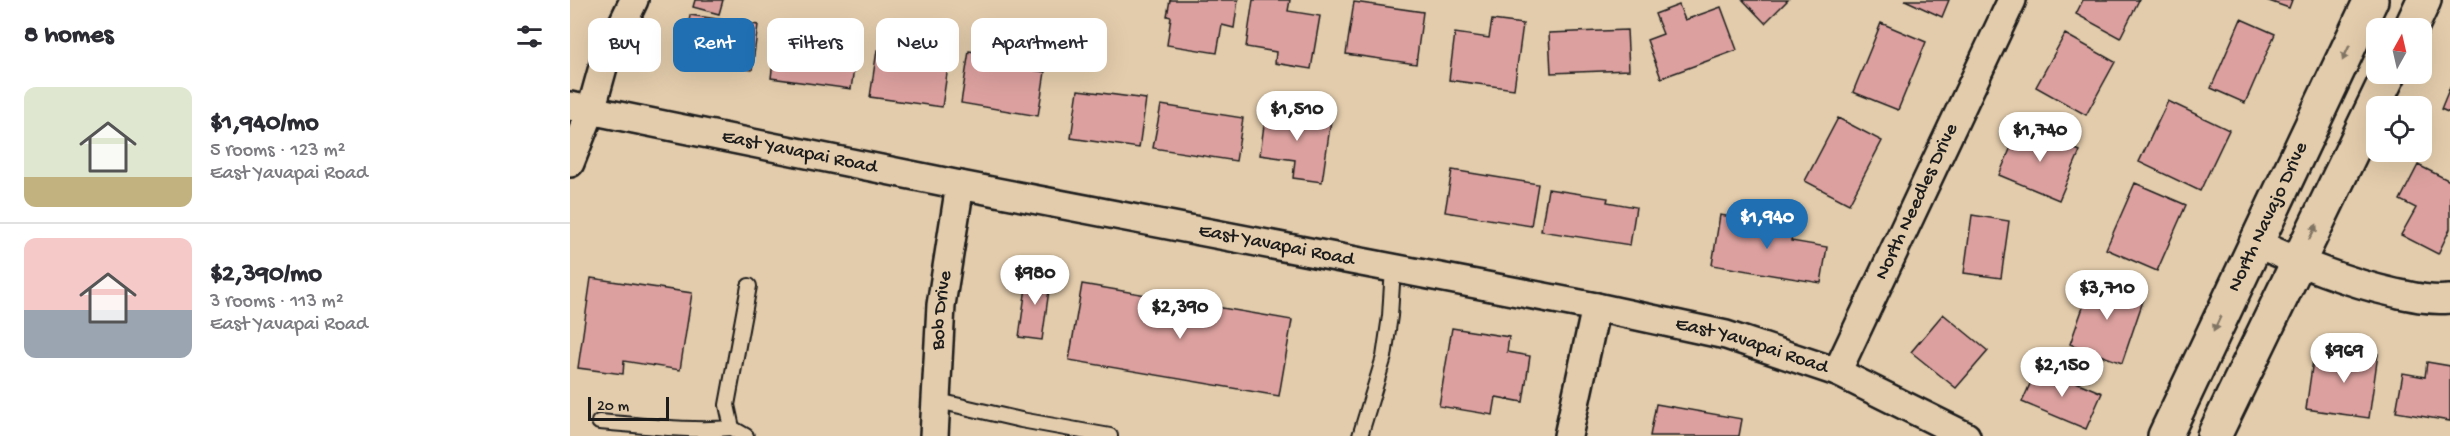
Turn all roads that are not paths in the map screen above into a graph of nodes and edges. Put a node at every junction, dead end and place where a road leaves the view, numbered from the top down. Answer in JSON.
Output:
{"nodes":[{"id":1,"x":634,"y":0,"type":"edge"},
{"id":2,"x":2012,"y":0,"type":"edge"},
{"id":3,"x":2371,"y":0,"type":"edge"},
{"id":4,"x":2424,"y":0,"type":"edge"},
{"id":5,"x":2416,"y":18,"type":"edge"},
{"id":6,"x":2384,"y":84,"type":"edge"},
{"id":7,"x":580,"y":108,"type":"edge"},
{"id":8,"x":570,"y":163,"type":"edge"},
{"id":9,"x":960,"y":185,"type":"junction"},
{"id":10,"x":2256,"y":243,"type":"junction"},
{"id":11,"x":2299,"y":262,"type":"junction"},
{"id":12,"x":1393,"y":268,"type":"junction"},
{"id":13,"x":749,"y":286,"type":"dead end"},
{"id":14,"x":2450,"y":299,"type":"edge"},
{"id":15,"x":1596,"y":307,"type":"junction"},
{"id":16,"x":1837,"y":372,"type":"junction"},
{"id":17,"x":934,"y":400,"type":"junction"},
{"id":18,"x":598,"y":422,"type":"dead end"},
{"id":19,"x":732,"y":428,"type":"junction"},
{"id":20,"x":746,"y":436,"type":"edge"},
{"id":21,"x":934,"y":436,"type":"edge"},
{"id":22,"x":1110,"y":436,"type":"edge"},
{"id":23,"x":1360,"y":436,"type":"edge"},
{"id":24,"x":1568,"y":436,"type":"edge"},
{"id":25,"x":1966,"y":436,"type":"edge"},
{"id":26,"x":2165,"y":436,"type":"edge"},
{"id":27,"x":2214,"y":436,"type":"edge"}],
"edges":[{"from":1,"to":7,"type":"street"},
{"from":2,"to":16,"type":"street","name":"North Needles Drive"},
{"from":3,"to":10,"type":"street","name":"North Navajo Drive","one_way":true},
{"from":4,"to":5,"type":"street"},
{"from":11,"to":6,"type":"street","one_way":true},
{"from":7,"to":8,"type":"street"},
{"from":7,"to":9,"type":"street","name":"East Yavapai Road"},
{"from":9,"to":12,"type":"street","name":"East Yavapai Road"},
{"from":9,"to":17,"type":"street","name":"Bob Drive"},
{"from":10,"to":11,"type":"street"},
{"from":10,"to":26,"type":"street","name":"North Navajo Drive","one_way":true},
{"from":11,"to":14,"type":"street"},
{"from":11,"to":27,"type":"street"},
{"from":12,"to":15,"type":"street","name":"East Yavapai Road"},
{"from":12,"to":23,"type":"lane"},
{"from":13,"to":19,"type":"lane"},
{"from":15,"to":16,"type":"street","name":"East Yavapai Road"},
{"from":15,"to":24,"type":"street"},
{"from":16,"to":25,"type":"street","name":"East Yavapai Road"},
{"from":17,"to":21,"type":"street","name":"Bob Drive"},
{"from":17,"to":22,"type":"lane"},
{"from":18,"to":19,"type":"lane"},
{"from":19,"to":20,"type":"lane"}]}
